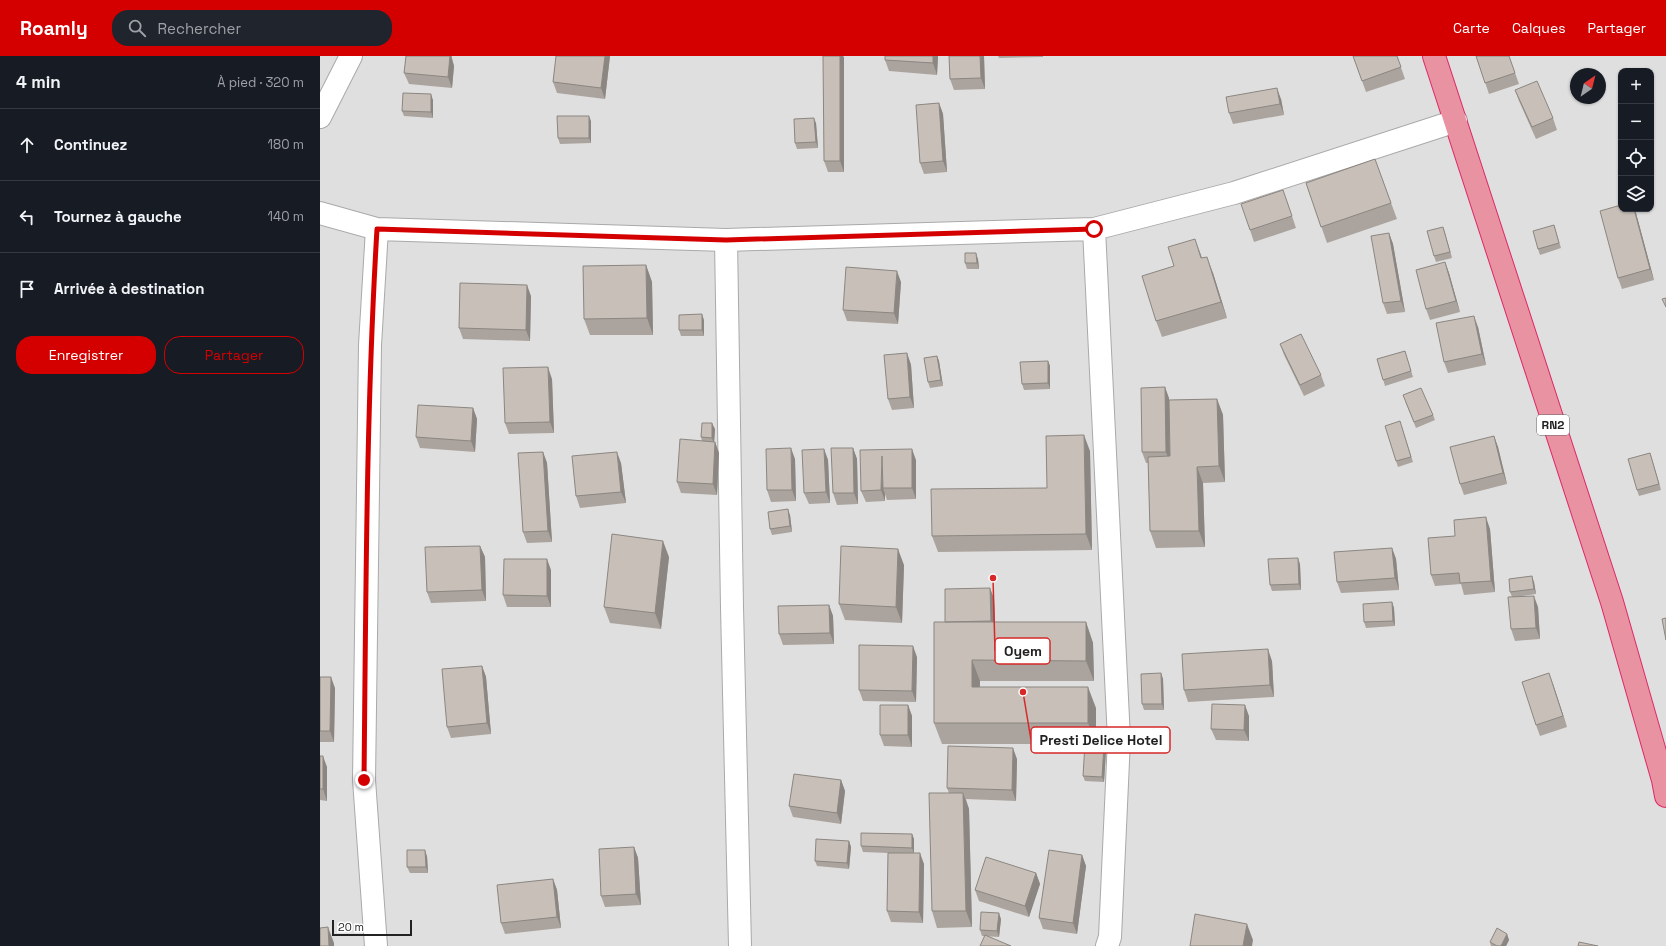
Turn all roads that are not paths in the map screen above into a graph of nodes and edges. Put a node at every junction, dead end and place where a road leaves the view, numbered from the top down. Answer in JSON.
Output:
{"nodes":[{"id":1,"x":351,"y":56,"type":"edge"},
{"id":2,"x":1434,"y":56,"type":"edge"},
{"id":3,"x":320,"y":117,"type":"edge"},
{"id":4,"x":1456,"y":121,"type":"junction"},
{"id":5,"x":320,"y":214,"type":"edge"},
{"id":6,"x":377,"y":229,"type":"junction"},
{"id":7,"x":1094,"y":229,"type":"junction"},
{"id":8,"x":726,"y":240,"type":"junction"},
{"id":9,"x":1666,"y":796,"type":"edge"},
{"id":10,"x":376,"y":946,"type":"edge"},
{"id":11,"x":740,"y":946,"type":"edge"},
{"id":12,"x":1107,"y":946,"type":"edge"}],
"edges":[{"from":1,"to":3,"type":"street"},
{"from":2,"to":4,"type":"highway","number":"RN2"},
{"from":4,"to":7,"type":"street"},
{"from":4,"to":9,"type":"highway","number":"RN2"},
{"from":5,"to":6,"type":"street"},
{"from":6,"to":8,"type":"street"},
{"from":6,"to":10,"type":"street"},
{"from":7,"to":8,"type":"street"},
{"from":7,"to":12,"type":"street"},
{"from":8,"to":11,"type":"street"}]}
